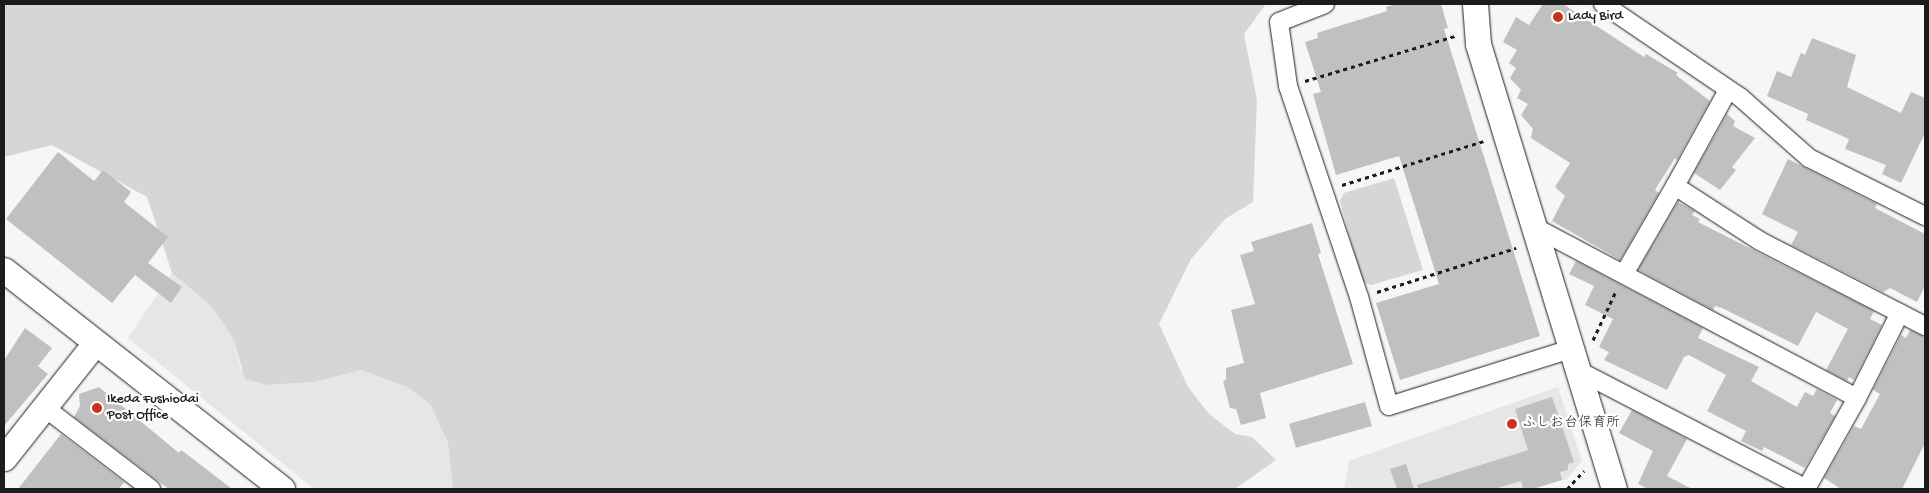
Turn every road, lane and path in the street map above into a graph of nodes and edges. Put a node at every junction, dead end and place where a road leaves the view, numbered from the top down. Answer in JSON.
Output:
{"nodes":[{"id":1,"x":1325,"y":4,"type":"edge"},
{"id":2,"x":1475,"y":4,"type":"edge"},
{"id":3,"x":1603,"y":4,"type":"edge"},
{"id":4,"x":1462,"y":33,"type":"dead end"},
{"id":5,"x":1288,"y":86,"type":"junction"},
{"id":6,"x":1728,"y":90,"type":"junction"},
{"id":7,"x":1489,"y":139,"type":"dead end"},
{"id":8,"x":1675,"y":186,"type":"junction"},
{"id":9,"x":1324,"y":191,"type":"junction"},
{"id":10,"x":1925,"y":216,"type":"edge"},
{"id":11,"x":1529,"y":237,"type":"junction"},
{"id":12,"x":4,"y":270,"type":"edge"},
{"id":13,"x":1624,"y":274,"type":"junction"},
{"id":14,"x":1359,"y":297,"type":"junction"},
{"id":15,"x":1900,"y":313,"type":"junction"},
{"id":16,"x":1925,"y":326,"type":"edge"},
{"id":17,"x":95,"y":343,"type":"junction"},
{"id":18,"x":1580,"y":355,"type":"junction"},
{"id":19,"x":1857,"y":398,"type":"junction"},
{"id":20,"x":44,"y":407,"type":"junction"},
{"id":21,"x":4,"y":458,"type":"edge"},
{"id":22,"x":1589,"y":466,"type":"dead end"},
{"id":23,"x":146,"y":487,"type":"edge"},
{"id":24,"x":282,"y":489,"type":"edge"},
{"id":25,"x":1567,"y":489,"type":"edge"},
{"id":26,"x":1614,"y":489,"type":"edge"},
{"id":27,"x":1806,"y":489,"type":"edge"}],
"edges":[{"from":1,"to":5,"type":"street"},
{"from":2,"to":11,"type":"street"},
{"from":3,"to":6,"type":"street"},
{"from":4,"to":5,"type":"path"},
{"from":5,"to":9,"type":"street"},
{"from":6,"to":8,"type":"street"},
{"from":6,"to":10,"type":"street"},
{"from":7,"to":9,"type":"path"},
{"from":8,"to":13,"type":"street"},
{"from":8,"to":15,"type":"street"},
{"from":9,"to":14,"type":"street"},
{"from":11,"to":13,"type":"street"},
{"from":11,"to":14,"type":"path"},
{"from":11,"to":18,"type":"street"},
{"from":12,"to":17,"type":"street"},
{"from":13,"to":18,"type":"path"},
{"from":13,"to":19,"type":"street"},
{"from":14,"to":18,"type":"street"},
{"from":15,"to":16,"type":"street"},
{"from":15,"to":19,"type":"street"},
{"from":17,"to":20,"type":"street"},
{"from":17,"to":24,"type":"street"},
{"from":18,"to":26,"type":"street"},
{"from":18,"to":27,"type":"street"},
{"from":19,"to":27,"type":"street"},
{"from":20,"to":21,"type":"street"},
{"from":20,"to":23,"type":"street"},
{"from":22,"to":25,"type":"path"}]}
